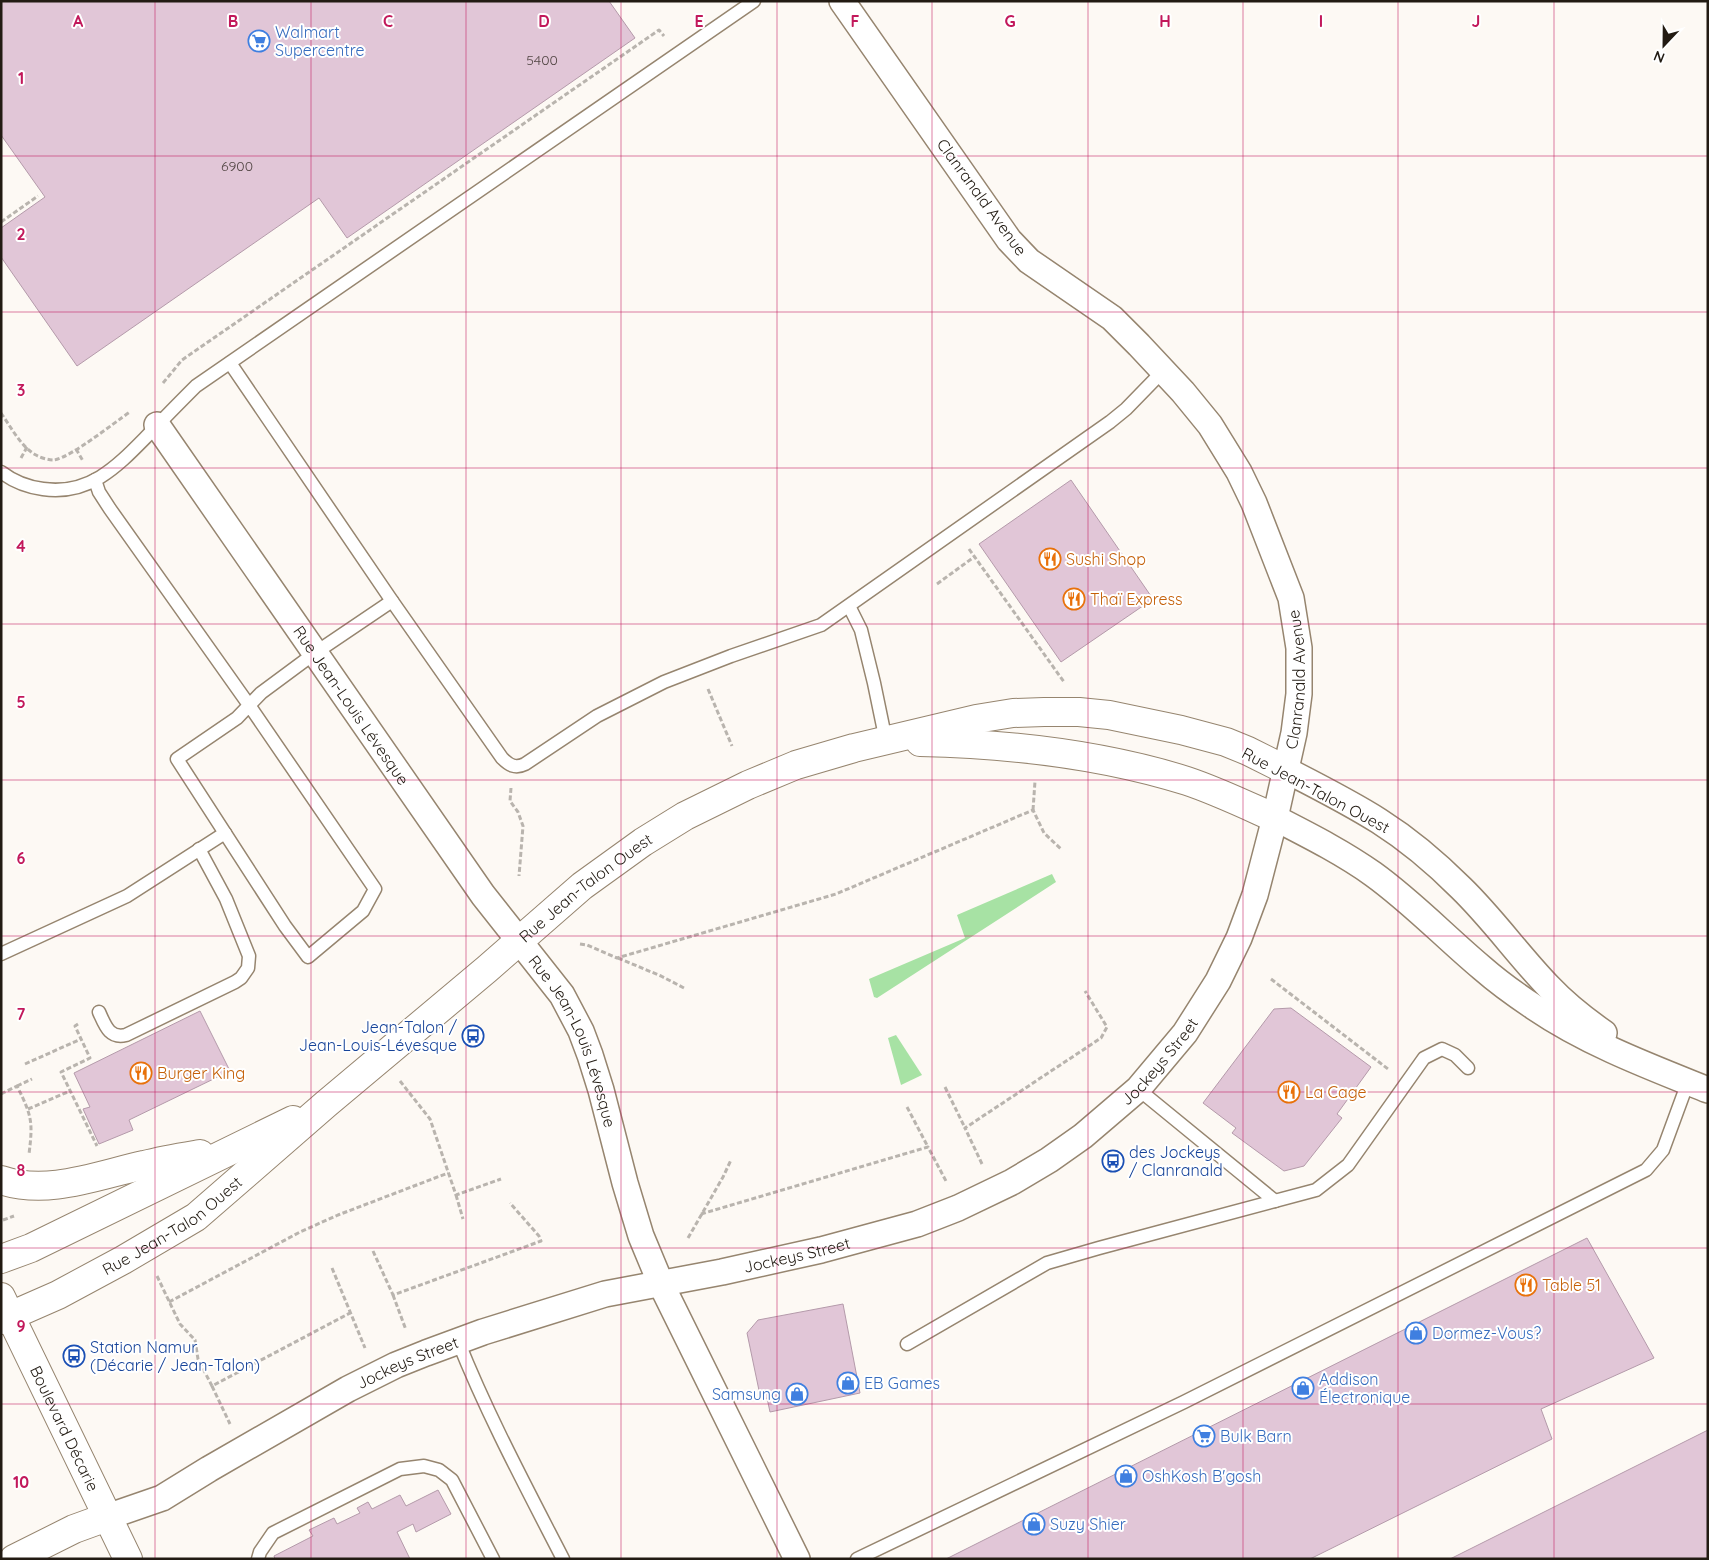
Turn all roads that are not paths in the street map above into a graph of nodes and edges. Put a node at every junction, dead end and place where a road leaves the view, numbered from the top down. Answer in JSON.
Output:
{"nodes":[{"id":1,"x":754,"y":1,"type":"edge"},
{"id":2,"x":842,"y":1,"type":"edge"},
{"id":3,"x":230,"y":363,"type":"junction"},
{"id":4,"x":1163,"y":370,"type":"junction"},
{"id":5,"x":157,"y":425,"type":"junction"},
{"id":6,"x":1,"y":472,"type":"edge"},
{"id":7,"x":95,"y":480,"type":"junction"},
{"id":8,"x":392,"y":601,"type":"junction"},
{"id":9,"x":849,"y":606,"type":"junction"},
{"id":10,"x":315,"y":654,"type":"junction"},
{"id":11,"x":249,"y":705,"type":"junction"},
{"id":12,"x":886,"y":741,"type":"junction"},
{"id":13,"x":1286,"y":770,"type":"junction"},
{"id":14,"x":1275,"y":818,"type":"junction"},
{"id":15,"x":224,"y":833,"type":"junction"},
{"id":16,"x":198,"y":849,"type":"junction"},
{"id":17,"x":518,"y":941,"type":"junction"},
{"id":18,"x":1,"y":954,"type":"edge"},
{"id":19,"x":99,"y":1012,"type":"dead end"},
{"id":20,"x":1468,"y":1068,"type":"dead end"},
{"id":21,"x":1698,"y":1086,"type":"edge"},
{"id":22,"x":1138,"y":1089,"type":"junction"},
{"id":23,"x":326,"y":1104,"type":"junction"},
{"id":24,"x":236,"y":1147,"type":"junction"},
{"id":25,"x":1,"y":1180,"type":"edge"},
{"id":26,"x":1275,"y":1201,"type":"junction"},
{"id":27,"x":1,"y":1259,"type":"edge"},
{"id":28,"x":660,"y":1284,"type":"junction"},
{"id":29,"x":4,"y":1311,"type":"edge"},
{"id":30,"x":458,"y":1341,"type":"junction"},
{"id":31,"x":907,"y":1344,"type":"dead end"},
{"id":32,"x":107,"y":1517,"type":"junction"},
{"id":33,"x":14,"y":1559,"type":"edge"},
{"id":34,"x":128,"y":1559,"type":"edge"},
{"id":35,"x":258,"y":1559,"type":"edge"},
{"id":36,"x":493,"y":1559,"type":"edge"},
{"id":37,"x":563,"y":1559,"type":"edge"},
{"id":38,"x":797,"y":1559,"type":"edge"},
{"id":39,"x":857,"y":1559,"type":"edge"}],
"edges":[{"from":1,"to":3,"type":"lane"},
{"from":2,"to":4,"type":"street","name":"Clanranald Avenue"},
{"from":3,"to":5,"type":"lane"},
{"from":3,"to":8,"type":"lane"},
{"from":4,"to":9,"type":"lane"},
{"from":4,"to":13,"type":"street","name":"Clanranald Avenue"},
{"from":5,"to":7,"type":"lane"},
{"from":5,"to":10,"type":"street","name":"Rue Jean-Louis Lévesque"},
{"from":6,"to":7,"type":"lane"},
{"from":7,"to":11,"type":"lane"},
{"from":8,"to":9,"type":"lane"},
{"from":8,"to":10,"type":"lane"},
{"from":9,"to":12,"type":"lane"},
{"from":10,"to":11,"type":"lane"},
{"from":10,"to":17,"type":"street","name":"Rue Jean-Louis Lévesque"},
{"from":11,"to":15,"type":"lane"},
{"from":11,"to":15,"type":"lane"},
{"from":12,"to":13,"type":"street","name":"Rue Jean-Talon Ouest"},
{"from":12,"to":14,"type":"street","name":"Rue Jean-Talon Ouest"},
{"from":12,"to":17,"type":"street","name":"Rue Jean-Talon Ouest"},
{"from":13,"to":14,"type":"street","name":"Jockeys Street"},
{"from":13,"to":21,"type":"street","name":"Rue Jean-Talon Ouest"},
{"from":14,"to":21,"type":"street","name":"Rue Jean-Talon Ouest"},
{"from":14,"to":22,"type":"street","name":"Jockeys Street"},
{"from":15,"to":16,"type":"lane"},
{"from":16,"to":18,"type":"lane"},
{"from":16,"to":19,"type":"lane"},
{"from":17,"to":23,"type":"street","name":"Rue Jean-Talon Ouest"},
{"from":17,"to":28,"type":"street","name":"Rue Jean-Louis Lévesque"},
{"from":20,"to":26,"type":"lane"},
{"from":21,"to":39,"type":"lane"},
{"from":22,"to":26,"type":"lane"},
{"from":22,"to":28,"type":"street","name":"Jockeys Street"},
{"from":23,"to":24,"type":"street","name":"Rue Jean-Talon Ouest"},
{"from":23,"to":29,"type":"street","name":"Rue Jean-Talon Ouest"},
{"from":24,"to":25,"type":"street"},
{"from":24,"to":27,"type":"street","name":"Rue Jean-Talon Ouest"},
{"from":26,"to":31,"type":"lane"},
{"from":28,"to":30,"type":"street","name":"Jockeys Street"},
{"from":28,"to":38,"type":"street","name":"Rue Jean-Louis Lévesque"},
{"from":29,"to":32,"type":"street","name":"Boulevard Décarie"},
{"from":30,"to":32,"type":"street","name":"Jockeys Street"},
{"from":30,"to":37,"type":"lane"},
{"from":32,"to":33,"type":"street"},
{"from":32,"to":34,"type":"street","name":"Boulevard Décarie"},
{"from":35,"to":36,"type":"lane"}]}
